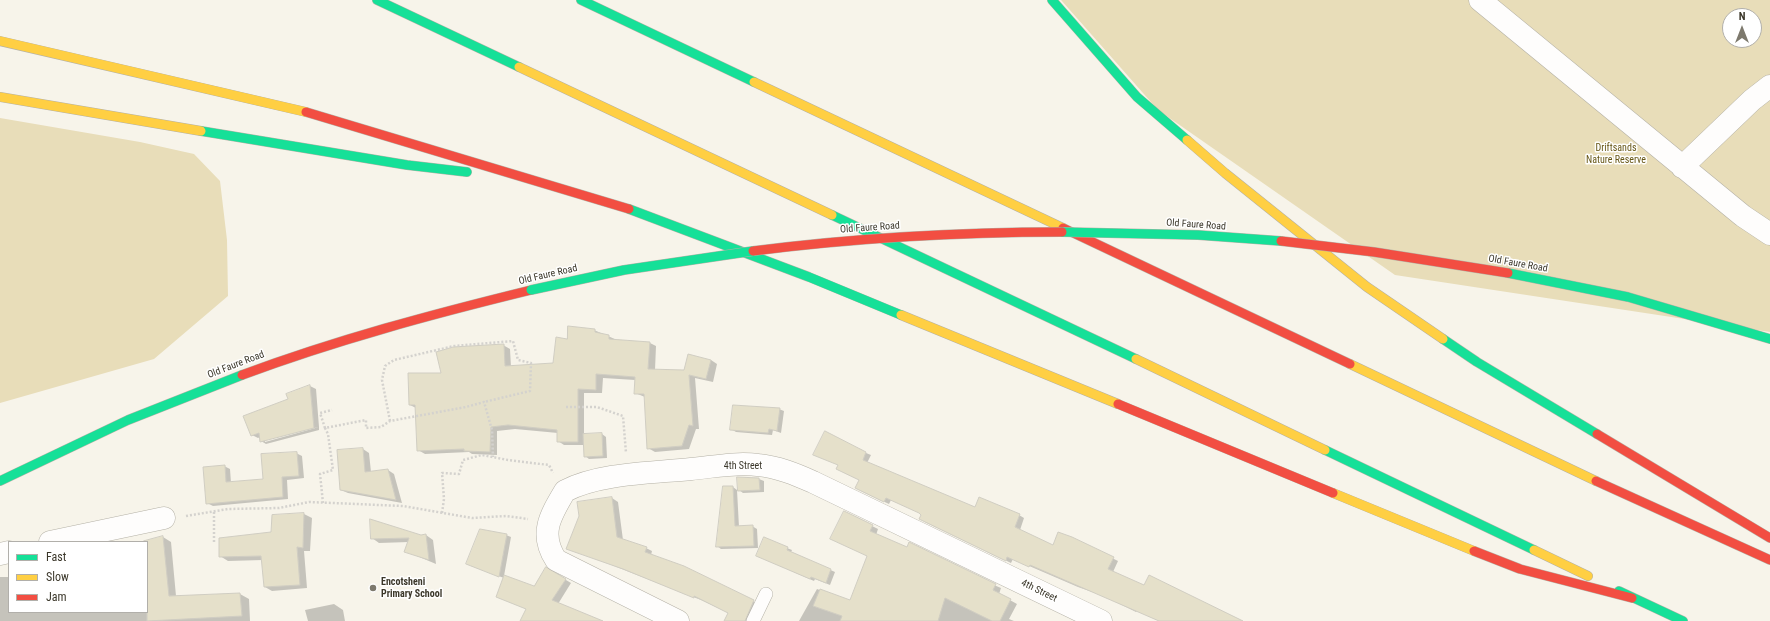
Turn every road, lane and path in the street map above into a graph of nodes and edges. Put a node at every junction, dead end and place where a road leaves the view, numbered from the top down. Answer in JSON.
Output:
{"nodes":[{"id":1,"x":377,"y":0,"type":"edge"},
{"id":2,"x":581,"y":0,"type":"edge"},
{"id":3,"x":1052,"y":0,"type":"edge"},
{"id":4,"x":1480,"y":0,"type":"edge"},
{"id":5,"x":0,"y":40,"type":"edge"},
{"id":6,"x":1770,"y":86,"type":"edge"},
{"id":7,"x":0,"y":97,"type":"edge"},
{"id":8,"x":1682,"y":167,"type":"junction"},
{"id":9,"x":528,"y":180,"type":"junction"},
{"id":10,"x":1770,"y":234,"type":"edge"},
{"id":11,"x":1770,"y":340,"type":"edge"},
{"id":12,"x":484,"y":402,"type":"junction"},
{"id":13,"x":566,"y":407,"type":"dead end"},
{"id":14,"x":332,"y":410,"type":"dead end"},
{"id":15,"x":390,"y":421,"type":"junction"},
{"id":16,"x":325,"y":428,"type":"junction"},
{"id":17,"x":493,"y":457,"type":"junction"},
{"id":18,"x":628,"y":475,"type":"junction"},
{"id":19,"x":0,"y":481,"type":"edge"},
{"id":20,"x":565,"y":491,"type":"junction"},
{"id":21,"x":323,"y":503,"type":"junction"},
{"id":22,"x":214,"y":512,"type":"junction"},
{"id":23,"x":442,"y":513,"type":"junction"},
{"id":24,"x":164,"y":518,"type":"joint"},
{"id":25,"x":549,"y":521,"type":"junction"},
{"id":26,"x":1770,"y":538,"type":"edge"},
{"id":27,"x":55,"y":541,"type":"edge"},
{"id":28,"x":214,"y":543,"type":"dead end"},
{"id":29,"x":1770,"y":560,"type":"edge"},
{"id":30,"x":766,"y":594,"type":"dead end"},
{"id":31,"x":1632,"y":598,"type":"junction"},
{"id":32,"x":678,"y":621,"type":"edge"},
{"id":33,"x":753,"y":621,"type":"edge"},
{"id":34,"x":1101,"y":621,"type":"edge"},
{"id":35,"x":1683,"y":621,"type":"edge"}],
"edges":[{"from":1,"to":31,"type":"main road"},
{"from":2,"to":29,"type":"main road"},
{"from":3,"to":26,"type":"main road"},
{"from":4,"to":8,"type":"street"},
{"from":5,"to":9,"type":"main road"},
{"from":6,"to":8,"type":"street"},
{"from":7,"to":9,"type":"main road"},
{"from":8,"to":10,"type":"street"},
{"from":9,"to":31,"type":"main road"},
{"from":11,"to":19,"type":"main road","name":"Old Faure Road","bridge":true},
{"from":12,"to":15,"type":"path"},
{"from":12,"to":15,"type":"path"},
{"from":12,"to":17,"type":"path"},
{"from":13,"to":18,"type":"path"},
{"from":14,"to":16,"type":"path"},
{"from":15,"to":16,"type":"path"},
{"from":16,"to":21,"type":"path"},
{"from":17,"to":20,"type":"path"},
{"from":17,"to":23,"type":"path"},
{"from":18,"to":20,"type":"street","name":"4th Street"},
{"from":18,"to":34,"type":"street","name":"4th Street"},
{"from":20,"to":25,"type":"street"},
{"from":21,"to":22,"type":"path"},
{"from":21,"to":23,"type":"path"},
{"from":22,"to":24,"type":"path"},
{"from":22,"to":28,"type":"path"},
{"from":23,"to":25,"type":"path"},
{"from":24,"to":27,"type":"street"},
{"from":25,"to":32,"type":"street"},
{"from":30,"to":33,"type":"lane"},
{"from":31,"to":35,"type":"main road"}]}
